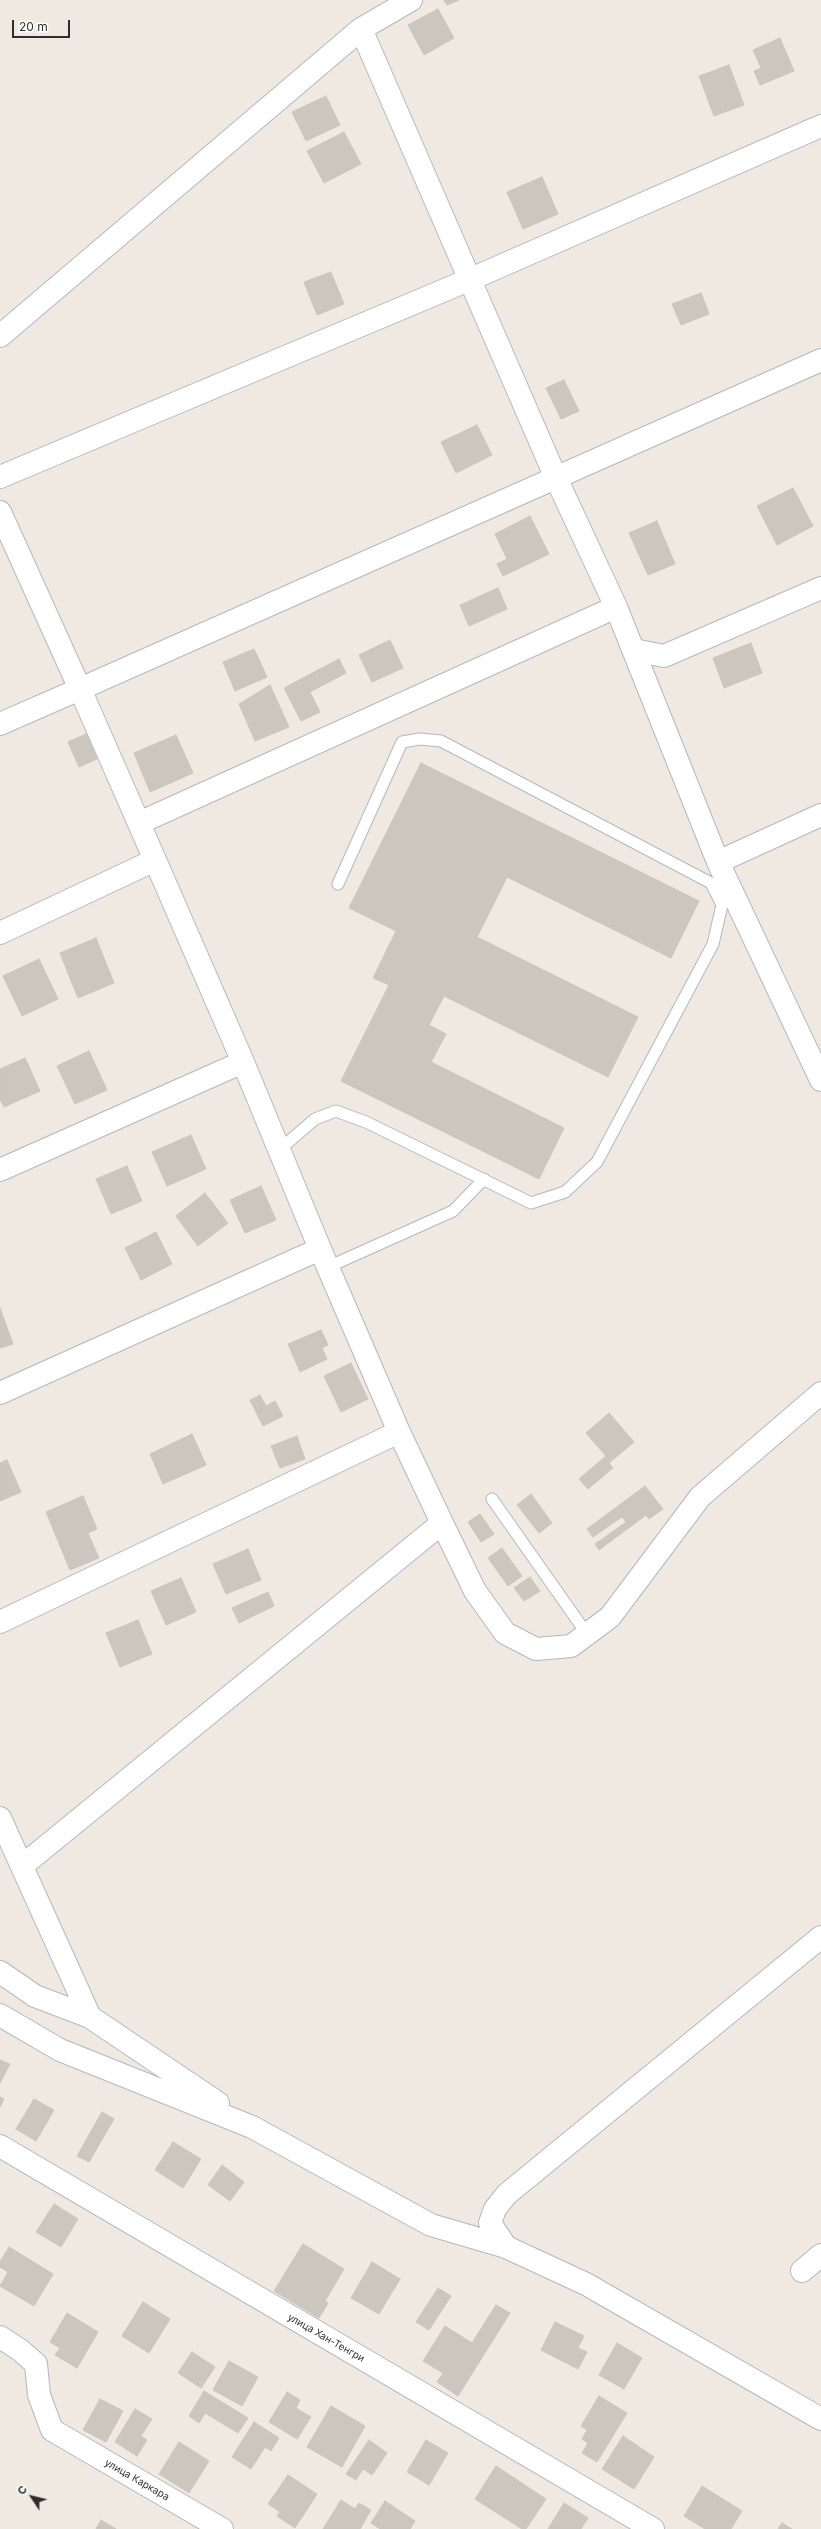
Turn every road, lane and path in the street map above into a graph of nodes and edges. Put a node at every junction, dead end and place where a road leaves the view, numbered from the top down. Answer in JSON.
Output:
{"nodes":[{"id":1,"x":411,"y":0,"type":"edge"},
{"id":2,"x":361,"y":29,"type":"junction"},
{"id":3,"x":821,"y":126,"type":"edge"},
{"id":4,"x":471,"y":279,"type":"junction"},
{"id":5,"x":0,"y":336,"type":"edge"},
{"id":6,"x":821,"y":360,"type":"edge"},
{"id":7,"x":0,"y":477,"type":"edge"},
{"id":8,"x":556,"y":478,"type":"junction"},
{"id":9,"x":0,"y":512,"type":"edge"},
{"id":10,"x":821,"y":588,"type":"edge"},
{"id":11,"x":616,"y":607,"type":"junction"},
{"id":12,"x":634,"y":650,"type":"junction"},
{"id":13,"x":80,"y":689,"type":"junction"},
{"id":14,"x":0,"y":724,"type":"edge"},
{"id":15,"x":821,"y":815,"type":"edge"},
{"id":16,"x":138,"y":823,"type":"junction"},
{"id":17,"x":155,"y":860,"type":"junction"},
{"id":18,"x":718,"y":862,"type":"junction"},
{"id":19,"x":338,"y":884,"type":"dead end"},
{"id":20,"x":0,"y":933,"type":"edge"},
{"id":21,"x":814,"y":1043,"type":"edge"},
{"id":22,"x":243,"y":1062,"type":"junction"},
{"id":23,"x":821,"y":1080,"type":"edge"},
{"id":24,"x":279,"y":1150,"type":"junction"},
{"id":25,"x":0,"y":1170,"type":"edge"},
{"id":26,"x":484,"y":1179,"type":"junction"},
{"id":27,"x":324,"y":1258,"type":"junction"},
{"id":28,"x":0,"y":1393,"type":"edge"},
{"id":29,"x":821,"y":1393,"type":"edge"},
{"id":30,"x":399,"y":1432,"type":"junction"},
{"id":31,"x":492,"y":1499,"type":"dead end"},
{"id":32,"x":442,"y":1523,"type":"junction"},
{"id":33,"x":0,"y":1622,"type":"edge"},
{"id":34,"x":587,"y":1634,"type":"junction"},
{"id":35,"x":0,"y":1818,"type":"edge"},
{"id":36,"x":22,"y":1866,"type":"junction"},
{"id":37,"x":821,"y":1937,"type":"edge"},
{"id":38,"x":0,"y":1972,"type":"edge"},
{"id":39,"x":0,"y":2015,"type":"edge"},
{"id":40,"x":90,"y":2017,"type":"junction"},
{"id":41,"x":252,"y":2127,"type":"junction"},
{"id":42,"x":0,"y":2146,"type":"edge"},
{"id":43,"x":506,"y":2247,"type":"junction"},
{"id":44,"x":821,"y":2255,"type":"edge"},
{"id":45,"x":802,"y":2271,"type":"dead end"},
{"id":46,"x":0,"y":2337,"type":"edge"},
{"id":47,"x":821,"y":2419,"type":"edge"},
{"id":48,"x":222,"y":2529,"type":"edge"},
{"id":49,"x":653,"y":2529,"type":"edge"}],
"edges":[{"from":1,"to":2,"type":"street"},
{"from":2,"to":4,"type":"street"},
{"from":2,"to":5,"type":"street"},
{"from":3,"to":4,"type":"street"},
{"from":4,"to":7,"type":"street"},
{"from":4,"to":8,"type":"street"},
{"from":6,"to":8,"type":"street"},
{"from":8,"to":11,"type":"street"},
{"from":8,"to":13,"type":"street"},
{"from":9,"to":13,"type":"street"},
{"from":10,"to":12,"type":"street"},
{"from":11,"to":12,"type":"street"},
{"from":11,"to":16,"type":"street"},
{"from":12,"to":18,"type":"street"},
{"from":13,"to":14,"type":"street"},
{"from":13,"to":16,"type":"street"},
{"from":15,"to":18,"type":"street"},
{"from":16,"to":17,"type":"street"},
{"from":17,"to":20,"type":"street"},
{"from":17,"to":22,"type":"street"},
{"from":18,"to":21,"type":"street"},
{"from":19,"to":26,"type":"lane"},
{"from":21,"to":23,"type":"street"},
{"from":22,"to":24,"type":"street"},
{"from":22,"to":25,"type":"street"},
{"from":24,"to":26,"type":"lane"},
{"from":24,"to":27,"type":"street"},
{"from":26,"to":27,"type":"lane"},
{"from":27,"to":28,"type":"street"},
{"from":27,"to":30,"type":"street"},
{"from":29,"to":34,"type":"street"},
{"from":30,"to":32,"type":"street"},
{"from":30,"to":33,"type":"street"},
{"from":31,"to":34,"type":"lane"},
{"from":32,"to":34,"type":"street"},
{"from":32,"to":36,"type":"street"},
{"from":35,"to":36,"type":"street"},
{"from":36,"to":40,"type":"street"},
{"from":37,"to":43,"type":"street"},
{"from":38,"to":40,"type":"street"},
{"from":39,"to":41,"type":"street"},
{"from":40,"to":41,"type":"street"},
{"from":41,"to":43,"type":"street"},
{"from":42,"to":49,"type":"street","name":"улица Хан-Тенгри"},
{"from":43,"to":47,"type":"street"},
{"from":44,"to":45,"type":"street"},
{"from":46,"to":48,"type":"street","name":"улица Каркара"}]}
